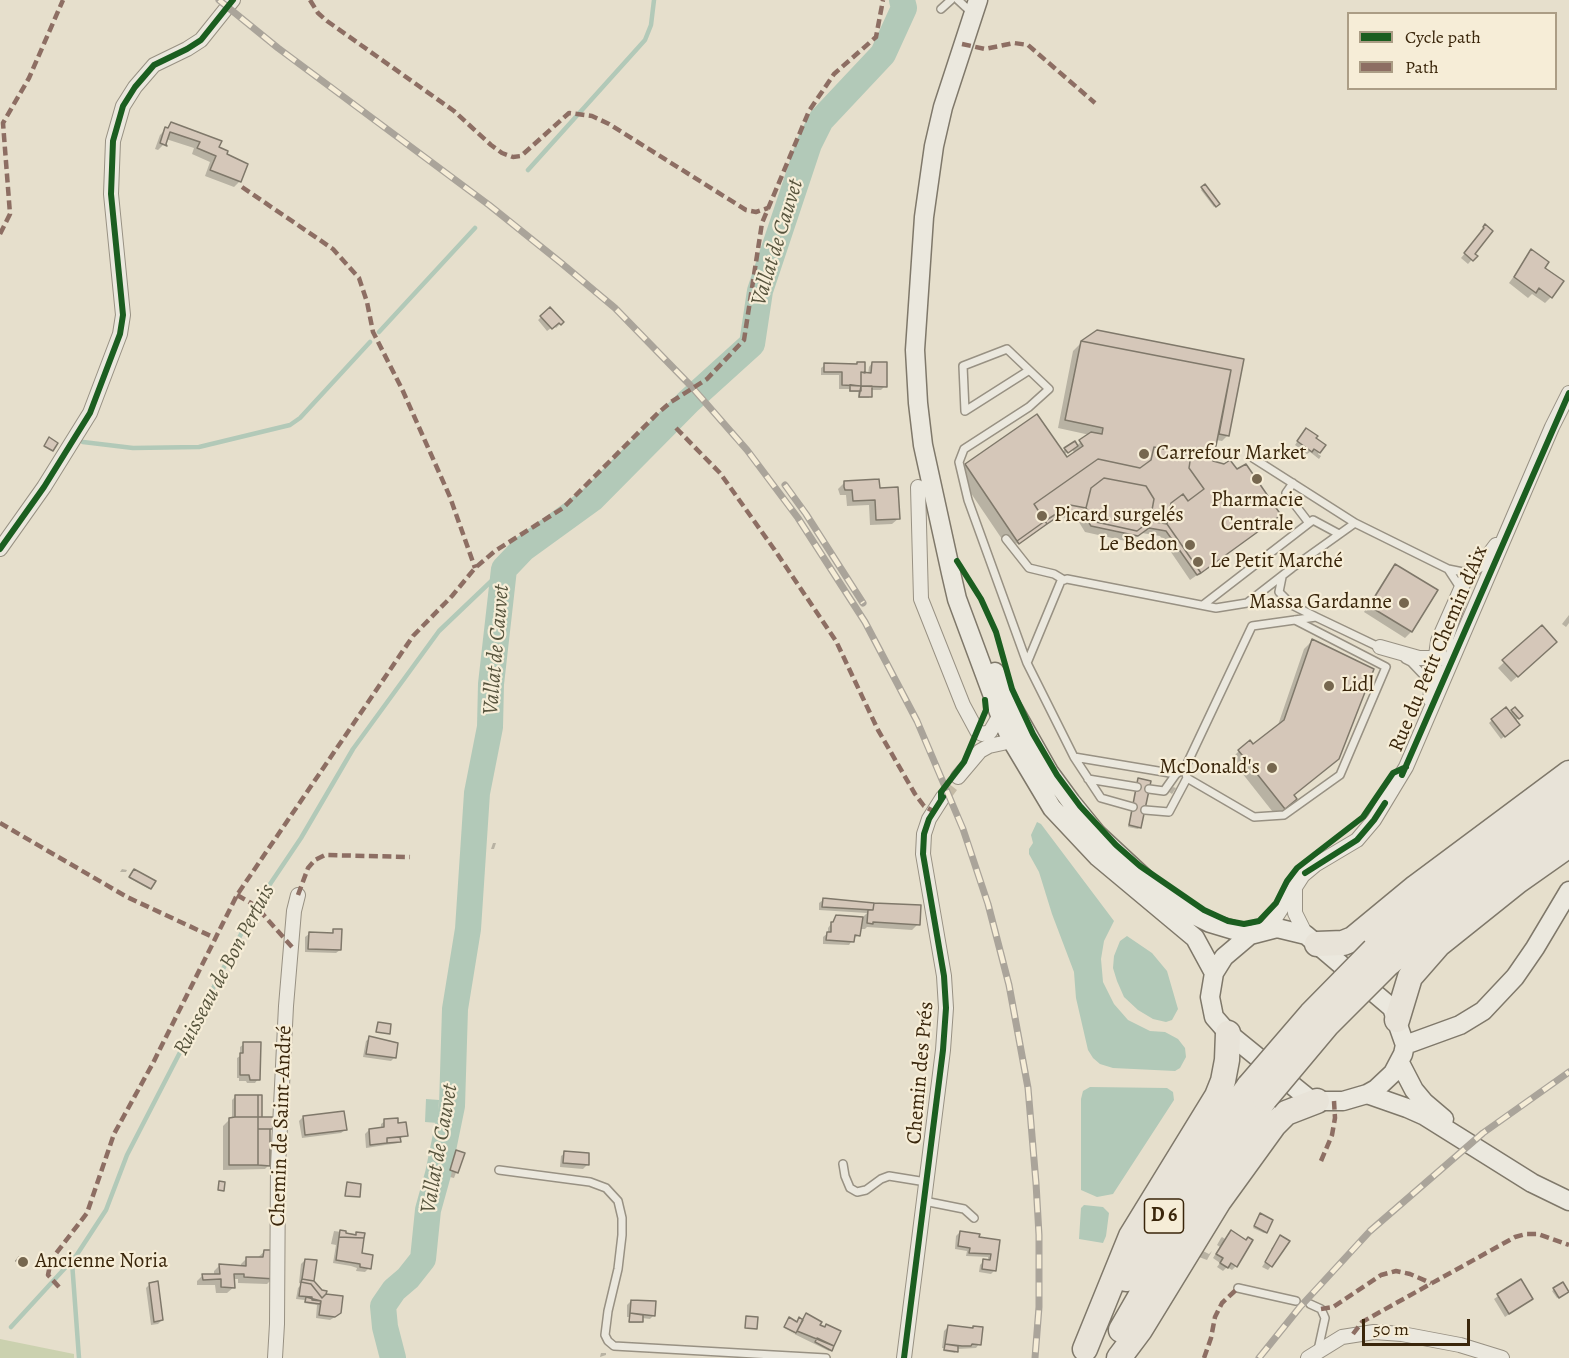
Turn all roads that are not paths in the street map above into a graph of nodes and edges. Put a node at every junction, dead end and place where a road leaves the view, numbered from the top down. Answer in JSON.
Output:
{"nodes":[{"id":1,"x":233,"y":0,"type":"edge"},
{"id":2,"x":951,"y":0,"type":"edge"},
{"id":3,"x":958,"y":0,"type":"edge"},
{"id":4,"x":975,"y":7,"type":"edge"},
{"id":5,"x":941,"y":9,"type":"dead end"},
{"id":6,"x":1028,"y":371,"type":"junction"},
{"id":7,"x":1569,"y":393,"type":"edge"},
{"id":8,"x":1253,"y":458,"type":"dead end"},
{"id":9,"x":1293,"y":483,"type":"junction"},
{"id":10,"x":918,"y":487,"type":"dead end"},
{"id":11,"x":936,"y":505,"type":"junction"},
{"id":12,"x":1354,"y":523,"type":"junction"},
{"id":13,"x":1309,"y":524,"type":"junction"},
{"id":14,"x":1510,"y":526,"type":"junction"},
{"id":15,"x":1339,"y":534,"type":"junction"},
{"id":16,"x":1006,"y":539,"type":"dead end"},
{"id":17,"x":0,"y":549,"type":"edge"},
{"id":18,"x":1448,"y":569,"type":"junction"},
{"id":19,"x":1468,"y":573,"type":"junction"},
{"id":20,"x":1283,"y":574,"type":"junction"},
{"id":21,"x":1064,"y":580,"type":"junction"},
{"id":22,"x":1461,"y":589,"type":"junction"},
{"id":23,"x":1203,"y":605,"type":"junction"},
{"id":24,"x":1316,"y":617,"type":"junction"},
{"id":25,"x":1295,"y":620,"type":"junction"},
{"id":26,"x":1468,"y":624,"type":"junction"},
{"id":27,"x":1380,"y":647,"type":"junction"},
{"id":28,"x":1449,"y":648,"type":"junction"},
{"id":29,"x":1436,"y":658,"type":"junction"},
{"id":30,"x":1451,"y":662,"type":"junction"},
{"id":31,"x":1027,"y":663,"type":"junction"},
{"id":32,"x":1432,"y":684,"type":"junction"},
{"id":33,"x":1000,"y":715,"type":"junction"},
{"id":34,"x":1428,"y":717,"type":"junction"},
{"id":35,"x":1012,"y":741,"type":"junction"},
{"id":36,"x":1074,"y":757,"type":"junction"},
{"id":37,"x":1185,"y":768,"type":"junction"},
{"id":38,"x":1569,"y":773,"type":"edge"},
{"id":39,"x":1176,"y":774,"type":"junction"},
{"id":40,"x":958,"y":777,"type":"tunnel mouth"},
{"id":41,"x":1187,"y":778,"type":"junction"},
{"id":42,"x":1088,"y":779,"type":"junction"},
{"id":43,"x":1137,"y":787,"type":"dead end"},
{"id":44,"x":1149,"y":789,"type":"dead end"},
{"id":45,"x":943,"y":797,"type":"tunnel mouth"},
{"id":46,"x":1569,"y":797,"type":"edge"},
{"id":47,"x":1132,"y":807,"type":"dead end"},
{"id":48,"x":1145,"y":810,"type":"dead end"},
{"id":49,"x":1569,"y":822,"type":"edge"},
{"id":50,"x":1569,"y":845,"type":"edge"},
{"id":51,"x":1295,"y":885,"type":"junction"},
{"id":52,"x":1569,"y":891,"type":"edge"},
{"id":53,"x":298,"y":895,"type":"dead end"},
{"id":54,"x":1258,"y":932,"type":"junction"},
{"id":55,"x":1311,"y":940,"type":"junction"},
{"id":56,"x":1381,"y":957,"type":"junction"},
{"id":57,"x":1214,"y":974,"type":"junction"},
{"id":58,"x":1397,"y":1020,"type":"junction"},
{"id":59,"x":1228,"y":1033,"type":"junction"},
{"id":60,"x":1405,"y":1045,"type":"junction"},
{"id":61,"x":1400,"y":1063,"type":"junction"},
{"id":62,"x":1367,"y":1094,"type":"junction"},
{"id":63,"x":1317,"y":1101,"type":"junction"},
{"id":64,"x":1494,"y":1160,"type":"junction"},
{"id":65,"x":843,"y":1164,"type":"dead end"},
{"id":66,"x":499,"y":1170,"type":"dead end"},
{"id":67,"x":926,"y":1182,"type":"junction"},
{"id":68,"x":1569,"y":1201,"type":"edge"},
{"id":69,"x":924,"y":1202,"type":"junction"},
{"id":70,"x":974,"y":1218,"type":"dead end"},
{"id":71,"x":1238,"y":1288,"type":"dead end"},
{"id":72,"x":1296,"y":1301,"type":"dead end"},
{"id":73,"x":1310,"y":1305,"type":"dead end"},
{"id":74,"x":1313,"y":1354,"type":"edge"},
{"id":75,"x":1090,"y":1355,"type":"edge"},
{"id":76,"x":275,"y":1358,"type":"edge"},
{"id":77,"x":826,"y":1358,"type":"edge"},
{"id":78,"x":904,"y":1358,"type":"edge"},
{"id":79,"x":1119,"y":1358,"type":"edge"},
{"id":80,"x":1502,"y":1358,"type":"edge"}],
"edges":[{"from":1,"to":17,"type":"street"},
{"from":2,"to":5,"type":"lane"},
{"from":3,"to":4,"type":"lane"},
{"from":4,"to":11,"type":"main road"},
{"from":6,"to":6,"type":"lane"},
{"from":6,"to":31,"type":"lane"},
{"from":7,"to":14,"type":"street","name":"Rue du Petit Chemin d'Aix"},
{"from":8,"to":9,"type":"lane"},
{"from":9,"to":12,"type":"lane"},
{"from":9,"to":13,"type":"lane"},
{"from":10,"to":33,"type":"street"},
{"from":11,"to":33,"type":"main road"},
{"from":11,"to":54,"type":"main road"},
{"from":12,"to":15,"type":"lane"},
{"from":12,"to":18,"type":"lane"},
{"from":13,"to":15,"type":"lane"},
{"from":13,"to":23,"type":"lane"},
{"from":14,"to":19,"type":"street"},
{"from":14,"to":26,"type":"street","name":"Rue du Petit Chemin d'Aix"},
{"from":15,"to":20,"type":"lane"},
{"from":16,"to":21,"type":"lane"},
{"from":18,"to":19,"type":"lane"},
{"from":18,"to":22,"type":"lane"},
{"from":19,"to":22,"type":"street"},
{"from":20,"to":23,"type":"lane"},
{"from":20,"to":24,"type":"lane"},
{"from":21,"to":23,"type":"lane"},
{"from":21,"to":31,"type":"lane"},
{"from":22,"to":28,"type":"lane"},
{"from":22,"to":29,"type":"street"},
{"from":24,"to":25,"type":"lane"},
{"from":24,"to":27,"type":"lane"},
{"from":25,"to":37,"type":"lane"},
{"from":25,"to":41,"type":"lane"},
{"from":26,"to":28,"type":"street"},
{"from":26,"to":30,"type":"street","name":"Rue du Petit Chemin d'Aix"},
{"from":27,"to":29,"type":"street"},
{"from":27,"to":32,"type":"lane"},
{"from":28,"to":29,"type":"street"},
{"from":28,"to":30,"type":"lane"},
{"from":29,"to":32,"type":"street"},
{"from":30,"to":34,"type":"street","name":"Rue du Petit Chemin d'Aix"},
{"from":31,"to":36,"type":"lane"},
{"from":32,"to":34,"type":"street"},
{"from":33,"to":35,"type":"main road"},
{"from":34,"to":51,"type":"street","name":"Rue du Petit Chemin d'Aix"},
{"from":35,"to":40,"type":"street"},
{"from":35,"to":57,"type":"main road"},
{"from":36,"to":39,"type":"lane"},
{"from":36,"to":42,"type":"lane"},
{"from":37,"to":39,"type":"lane"},
{"from":37,"to":41,"type":"lane"},
{"from":38,"to":55,"type":"highway"},
{"from":39,"to":44,"type":"lane"},
{"from":41,"to":48,"type":"lane"},
{"from":42,"to":43,"type":"lane"},
{"from":42,"to":47,"type":"lane"},
{"from":45,"to":67,"type":"street","name":"Chemin des Prés"},
{"from":46,"to":56,"type":"highway","number":"D 6"},
{"from":49,"to":56,"type":"highway","number":"D 6"},
{"from":50,"to":58,"type":"highway"},
{"from":51,"to":54,"type":"street","name":"Rue du Petit Chemin d'Aix"},
{"from":51,"to":55,"type":"street"},
{"from":52,"to":60,"type":"main road"},
{"from":53,"to":76,"type":"street","name":"Chemin de Saint-André"},
{"from":54,"to":55,"type":"main road"},
{"from":54,"to":57,"type":"main road"},
{"from":55,"to":58,"type":"main road"},
{"from":56,"to":75,"type":"highway","number":"D 6","bridge":true},
{"from":57,"to":59,"type":"main road"},
{"from":58,"to":60,"type":"main road"},
{"from":59,"to":63,"type":"main road"},
{"from":59,"to":75,"type":"highway"},
{"from":60,"to":61,"type":"main road"},
{"from":61,"to":62,"type":"main road"},
{"from":61,"to":64,"type":"main road"},
{"from":62,"to":63,"type":"main road"},
{"from":62,"to":64,"type":"main road"},
{"from":63,"to":79,"type":"highway"},
{"from":64,"to":68,"type":"main road"},
{"from":65,"to":67,"type":"lane"},
{"from":66,"to":77,"type":"lane"},
{"from":67,"to":69,"type":"street","name":"Chemin des Prés"},
{"from":69,"to":70,"type":"lane"},
{"from":69,"to":78,"type":"street","name":"Chemin des Prés"},
{"from":71,"to":72,"type":"lane"},
{"from":73,"to":74,"type":"lane"},
{"from":74,"to":80,"type":"street"}]}
